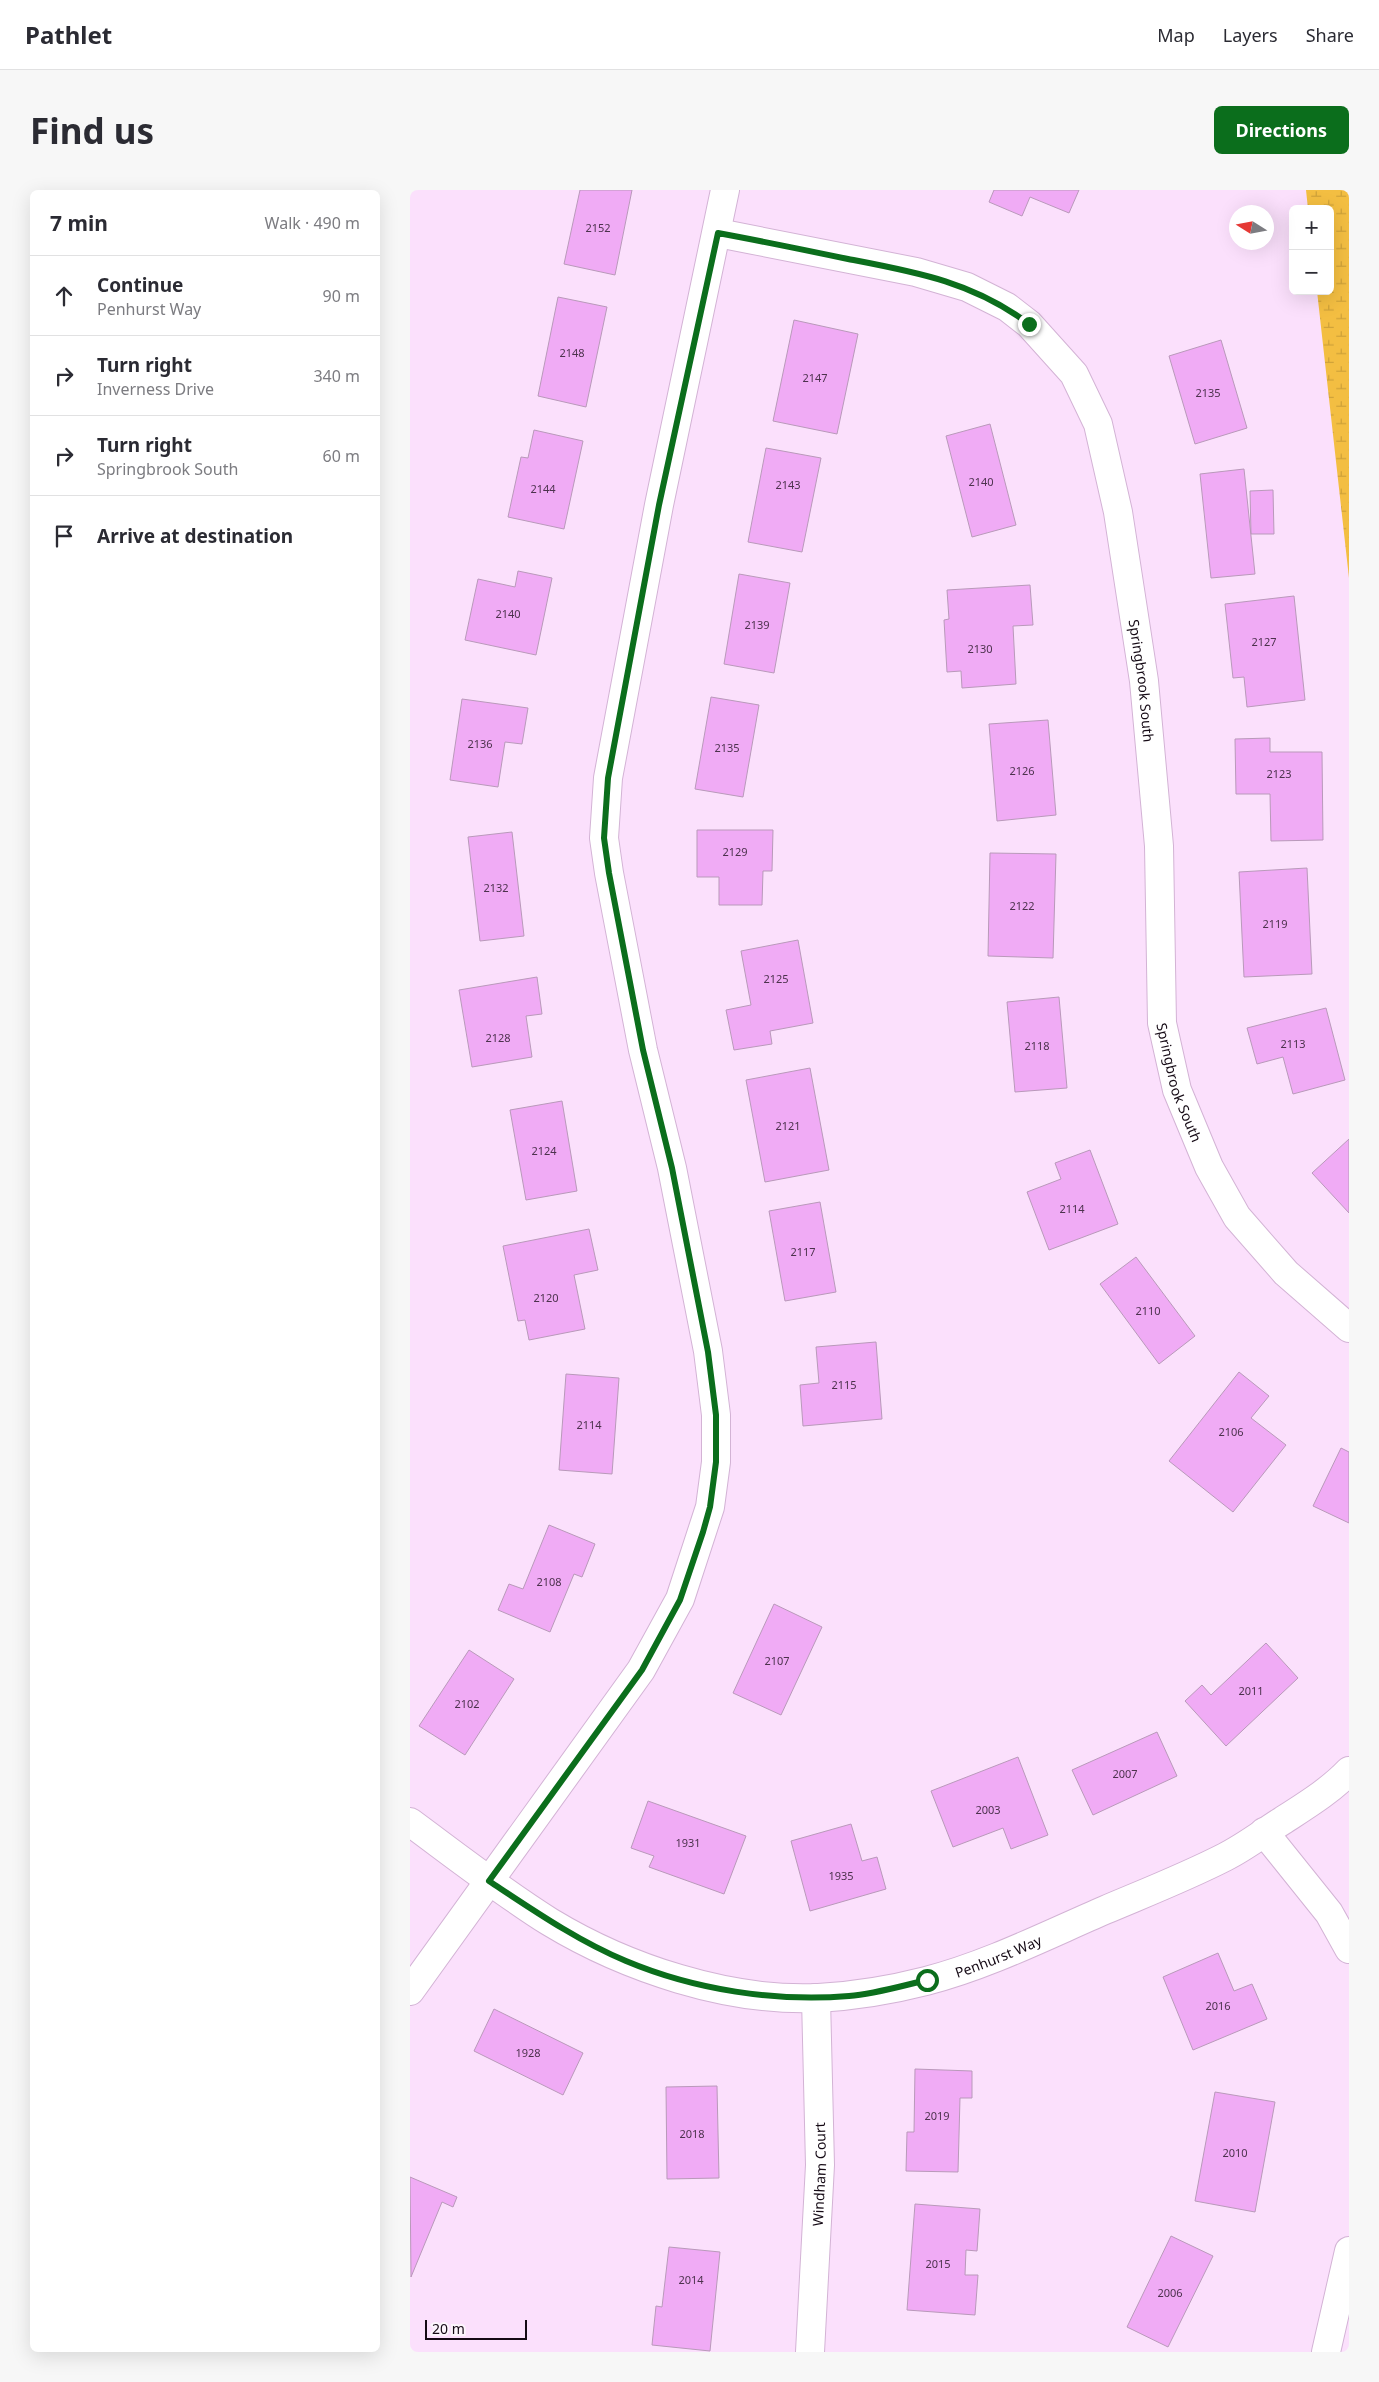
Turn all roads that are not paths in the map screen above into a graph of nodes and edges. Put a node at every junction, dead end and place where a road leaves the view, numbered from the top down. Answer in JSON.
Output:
{"nodes":[{"id":1,"x":725,"y":190,"type":"edge"},
{"id":2,"x":718,"y":233,"type":"junction"},
{"id":3,"x":1349,"y":1328,"type":"edge"},
{"id":4,"x":1349,"y":1771,"type":"edge"},
{"id":5,"x":410,"y":1822,"type":"edge"},
{"id":6,"x":1264,"y":1832,"type":"junction"},
{"id":7,"x":489,"y":1881,"type":"junction"},
{"id":8,"x":1349,"y":1949,"type":"edge"},
{"id":9,"x":410,"y":1991,"type":"edge"},
{"id":10,"x":816,"y":1998,"type":"junction"},
{"id":11,"x":1349,"y":2251,"type":"edge"},
{"id":12,"x":810,"y":2352,"type":"edge"},
{"id":13,"x":1326,"y":2352,"type":"edge"}],
"edges":[{"from":1,"to":2,"type":"street"},
{"from":2,"to":3,"type":"street","name":"Springbrook South"},
{"from":2,"to":7,"type":"street"},
{"from":4,"to":6,"type":"street","name":"Penhurst Way"},
{"from":5,"to":7,"type":"street","name":"Penhurst Way"},
{"from":6,"to":8,"type":"street"},
{"from":6,"to":10,"type":"street","name":"Penhurst Way"},
{"from":7,"to":9,"type":"street"},
{"from":7,"to":10,"type":"street","name":"Penhurst Way"},
{"from":10,"to":12,"type":"street","name":"Windham Court"},
{"from":11,"to":13,"type":"street"}]}
